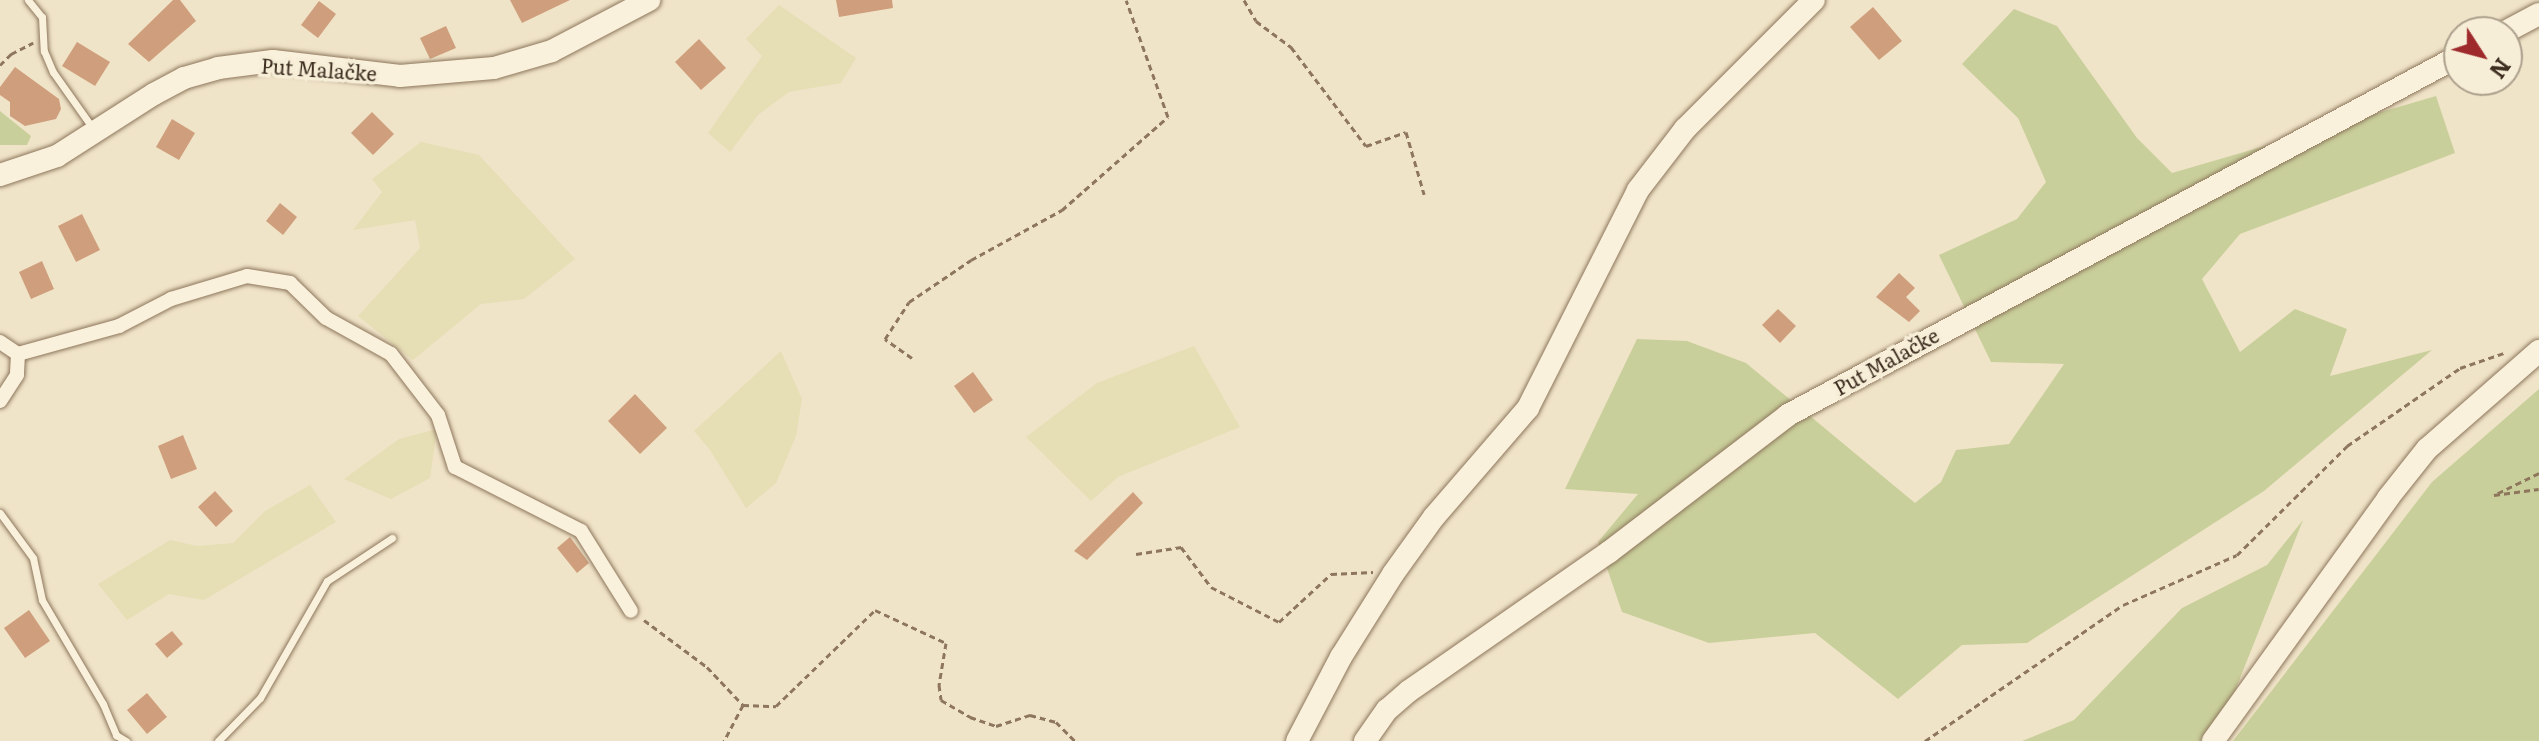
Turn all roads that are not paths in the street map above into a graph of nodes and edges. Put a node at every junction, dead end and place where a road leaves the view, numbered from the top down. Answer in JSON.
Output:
{"nodes":[{"id":1,"x":28,"y":0,"type":"edge"},
{"id":2,"x":649,"y":0,"type":"edge"},
{"id":3,"x":1814,"y":0,"type":"edge"},
{"id":4,"x":2443,"y":65,"type":"edge"},
{"id":5,"x":96,"y":132,"type":"junction"},
{"id":6,"x":0,"y":175,"type":"edge"},
{"id":7,"x":0,"y":342,"type":"edge"},
{"id":8,"x":2539,"y":351,"type":"edge"},
{"id":9,"x":18,"y":354,"type":"junction"},
{"id":10,"x":0,"y":401,"type":"edge"},
{"id":11,"x":0,"y":513,"type":"edge"},
{"id":12,"x":392,"y":538,"type":"dead end"},
{"id":13,"x":631,"y":611,"type":"road end"},
{"id":14,"x":126,"y":741,"type":"edge"},
{"id":15,"x":218,"y":741,"type":"edge"},
{"id":16,"x":1297,"y":741,"type":"edge"},
{"id":17,"x":1365,"y":741,"type":"edge"},
{"id":18,"x":2213,"y":741,"type":"edge"}],
"edges":[{"from":1,"to":5,"type":"lane"},
{"from":2,"to":5,"type":"main road","name":"Put Malačke"},
{"from":3,"to":16,"type":"main road"},
{"from":4,"to":17,"type":"main road","name":"Put Malačke"},
{"from":5,"to":6,"type":"main road","name":"Put Malačke"},
{"from":7,"to":9,"type":"street"},
{"from":8,"to":18,"type":"main road"},
{"from":9,"to":10,"type":"street"},
{"from":9,"to":13,"type":"street"},
{"from":11,"to":14,"type":"lane"},
{"from":12,"to":15,"type":"lane"}]}
